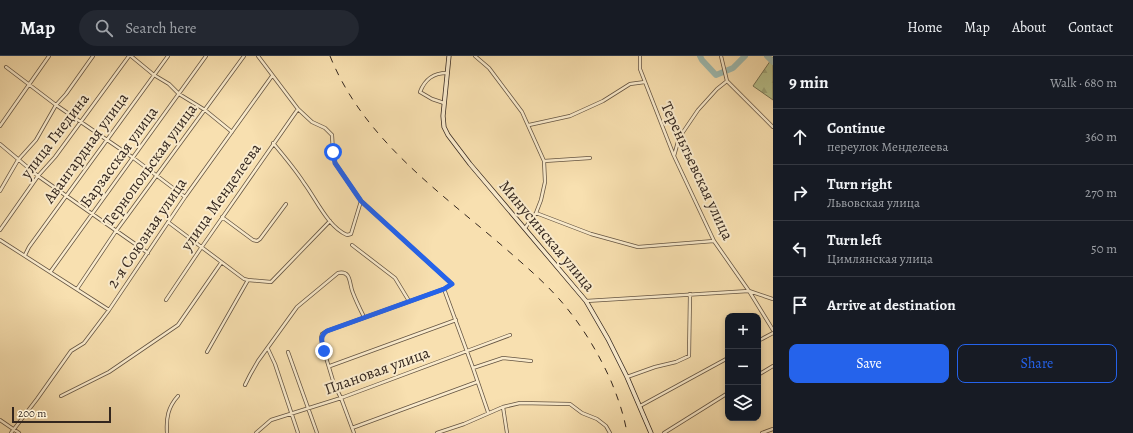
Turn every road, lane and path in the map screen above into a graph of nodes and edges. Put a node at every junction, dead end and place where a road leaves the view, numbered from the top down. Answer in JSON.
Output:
{"nodes":[{"id":1,"x":49,"y":56,"type":"edge"},
{"id":2,"x":93,"y":56,"type":"edge"},
{"id":3,"x":130,"y":56,"type":"edge"},
{"id":4,"x":168,"y":56,"type":"edge"},
{"id":5,"x":206,"y":56,"type":"edge"},
{"id":6,"x":244,"y":56,"type":"edge"},
{"id":7,"x":258,"y":56,"type":"edge"},
{"id":8,"x":449,"y":56,"type":"edge"},
{"id":9,"x":475,"y":56,"type":"edge"},
{"id":10,"x":640,"y":56,"type":"edge"},
{"id":11,"x":721,"y":56,"type":"edge"},
{"id":12,"x":6,"y":67,"type":"dead end"},
{"id":13,"x":448,"y":74,"type":"junction"},
{"id":14,"x":154,"y":75,"type":"junction"},
{"id":15,"x":272,"y":76,"type":"junction"},
{"id":16,"x":727,"y":81,"type":"junction"},
{"id":17,"x":645,"y":82,"type":"junction"},
{"id":18,"x":29,"y":85,"type":"junction"},
{"id":19,"x":179,"y":94,"type":"junction"},
{"id":20,"x":444,"y":103,"type":"junction"},
{"id":21,"x":56,"y":105,"type":"junction"},
{"id":22,"x":298,"y":109,"type":"junction"},
{"id":23,"x":205,"y":110,"type":"junction"},
{"id":24,"x":81,"y":122,"type":"junction"},
{"id":25,"x":529,"y":125,"type":"junction"},
{"id":26,"x":0,"y":126,"type":"edge"},
{"id":27,"x":773,"y":127,"type":"edge"},
{"id":28,"x":232,"y":132,"type":"junction"},
{"id":29,"x":106,"y":140,"type":"junction"},
{"id":30,"x":274,"y":143,"type":"junction"},
{"id":31,"x":0,"y":144,"type":"edge"},
{"id":32,"x":674,"y":156,"type":"junction"},
{"id":33,"x":132,"y":157,"type":"junction"},
{"id":34,"x":590,"y":158,"type":"dead end"},
{"id":35,"x":18,"y":160,"type":"junction"},
{"id":36,"x":544,"y":161,"type":"junction"},
{"id":37,"x":157,"y":175,"type":"junction"},
{"id":38,"x":38,"y":176,"type":"junction"},
{"id":39,"x":0,"y":191,"type":"edge"},
{"id":40,"x":66,"y":196,"type":"junction"},
{"id":41,"x":185,"y":196,"type":"junction"},
{"id":42,"x":361,"y":201,"type":"junction"},
{"id":43,"x":286,"y":204,"type":"dead end"},
{"id":44,"x":536,"y":213,"type":"junction"},
{"id":45,"x":93,"y":214,"type":"junction"},
{"id":46,"x":222,"y":217,"type":"junction"},
{"id":47,"x":330,"y":221,"type":"junction"},
{"id":48,"x":168,"y":222,"type":"junction"},
{"id":49,"x":525,"y":228,"type":"junction"},
{"id":50,"x":0,"y":230,"type":"edge"},
{"id":51,"x":116,"y":231,"type":"junction"},
{"id":52,"x":0,"y":240,"type":"edge"},
{"id":53,"x":714,"y":240,"type":"junction"},
{"id":54,"x":352,"y":245,"type":"dead end"},
{"id":55,"x":201,"y":248,"type":"junction"},
{"id":56,"x":148,"y":253,"type":"junction"},
{"id":57,"x":25,"y":255,"type":"junction"},
{"id":58,"x":221,"y":263,"type":"junction"},
{"id":59,"x":50,"y":271,"type":"junction"},
{"id":60,"x":248,"y":280,"type":"junction"},
{"id":61,"x":77,"y":289,"type":"junction"},
{"id":62,"x":444,"y":289,"type":"junction"},
{"id":63,"x":749,"y":291,"type":"junction"},
{"id":64,"x":690,"y":294,"type":"junction"},
{"id":65,"x":773,"y":299,"type":"edge"},
{"id":66,"x":166,"y":300,"type":"dead end"},
{"id":67,"x":409,"y":301,"type":"junction"},
{"id":68,"x":586,"y":301,"type":"junction"},
{"id":69,"x":109,"y":310,"type":"junction"},
{"id":70,"x":364,"y":317,"type":"junction"},
{"id":71,"x":456,"y":320,"type":"junction"},
{"id":72,"x":773,"y":330,"type":"edge"},
{"id":73,"x":773,"y":333,"type":"edge"},
{"id":74,"x":510,"y":335,"type":"dead end"},
{"id":75,"x":761,"y":340,"type":"edge"},
{"id":76,"x":268,"y":349,"type":"junction"},
{"id":77,"x":207,"y":352,"type":"dead end"},
{"id":78,"x":288,"y":352,"type":"dead end"},
{"id":79,"x":467,"y":352,"type":"junction"},
{"id":80,"x":725,"y":360,"type":"edge"},
{"id":81,"x":531,"y":361,"type":"dead end"},
{"id":82,"x":330,"y":366,"type":"junction"},
{"id":83,"x":773,"y":366,"type":"edge"},
{"id":84,"x":473,"y":368,"type":"junction"},
{"id":85,"x":761,"y":373,"type":"edge"},
{"id":86,"x":627,"y":378,"type":"junction"},
{"id":87,"x":477,"y":382,"type":"junction"},
{"id":88,"x":245,"y":385,"type":"dead end"},
{"id":89,"x":61,"y":396,"type":"dead end"},
{"id":90,"x":178,"y":396,"type":"dead end"},
{"id":91,"x":725,"y":396,"type":"edge"},
{"id":92,"x":341,"y":398,"type":"junction"},
{"id":93,"x":640,"y":406,"type":"junction"},
{"id":94,"x":503,"y":407,"type":"junction"},
{"id":95,"x":308,"y":409,"type":"junction"},
{"id":96,"x":488,"y":412,"type":"junction"},
{"id":97,"x":292,"y":414,"type":"junction"},
{"id":98,"x":0,"y":420,"type":"edge"},
{"id":99,"x":352,"y":428,"type":"junction"},
{"id":100,"x":13,"y":429,"type":"junction"},
{"id":101,"x":773,"y":429,"type":"edge"},
{"id":102,"x":11,"y":433,"type":"edge"},
{"id":103,"x":19,"y":433,"type":"edge"},
{"id":104,"x":167,"y":433,"type":"edge"},
{"id":105,"x":256,"y":433,"type":"edge"},
{"id":106,"x":298,"y":433,"type":"edge"},
{"id":107,"x":317,"y":433,"type":"edge"},
{"id":108,"x":354,"y":433,"type":"edge"},
{"id":109,"x":437,"y":433,"type":"edge"},
{"id":110,"x":507,"y":433,"type":"edge"},
{"id":111,"x":610,"y":433,"type":"edge"},
{"id":112,"x":651,"y":433,"type":"edge"},
{"id":113,"x":664,"y":433,"type":"edge"},
{"id":114,"x":762,"y":433,"type":"edge"}],
"edges":[{"from":1,"to":18,"type":"street"},
{"from":2,"to":21,"type":"street"},
{"from":3,"to":14,"type":"street"},
{"from":3,"to":24,"type":"street","name":"улица Гнедина"},
{"from":4,"to":14,"type":"street","name":"Авангардная улица"},
{"from":5,"to":19,"type":"street","name":"Барзасская улица"},
{"from":6,"to":23,"type":"street","name":"Тернопольская улица"},
{"from":7,"to":15,"type":"street"},
{"from":8,"to":13,"type":"main road","name":"Минусинская улица"},
{"from":9,"to":25,"type":"street"},
{"from":10,"to":17,"type":"street","name":"Тереньтьевская улица"},
{"from":11,"to":16,"type":"street"},
{"from":12,"to":18,"type":"street"},
{"from":13,"to":20,"type":"main road","name":"Минусинская улица"},
{"from":13,"to":20,"type":"street"},
{"from":14,"to":19,"type":"street"},
{"from":14,"to":29,"type":"street","name":"Авангардная улица"},
{"from":15,"to":22,"type":"street"},
{"from":15,"to":28,"type":"street","name":"2-я Союзная улица"},
{"from":16,"to":27,"type":"street"},
{"from":16,"to":32,"type":"street"},
{"from":17,"to":25,"type":"street"},
{"from":17,"to":32,"type":"street","name":"Тереньтьевская улица"},
{"from":18,"to":21,"type":"street"},
{"from":18,"to":26,"type":"street"},
{"from":19,"to":23,"type":"street"},
{"from":19,"to":33,"type":"street","name":"Барзасская улица"},
{"from":20,"to":49,"type":"main road","name":"Минусинская улица"},
{"from":21,"to":24,"type":"street"},
{"from":21,"to":35,"type":"street"},
{"from":22,"to":30,"type":"street","name":"улица Менделеева"},
{"from":22,"to":42,"type":"street"},
{"from":23,"to":28,"type":"street"},
{"from":23,"to":37,"type":"street","name":"Тернопольская улица"},
{"from":24,"to":29,"type":"street"},
{"from":24,"to":38,"type":"street","name":"улица Гнедина"},
{"from":25,"to":36,"type":"street"},
{"from":28,"to":41,"type":"street","name":"2-я Союзная улица"},
{"from":29,"to":33,"type":"street"},
{"from":29,"to":40,"type":"street","name":"Авангардная улица"},
{"from":30,"to":46,"type":"street","name":"улица Менделеева"},
{"from":30,"to":47,"type":"street"},
{"from":31,"to":35,"type":"street"},
{"from":32,"to":53,"type":"street","name":"Тереньтьевская улица"},
{"from":33,"to":37,"type":"street"},
{"from":33,"to":45,"type":"street","name":"Барзасская улица"},
{"from":34,"to":36,"type":"street"},
{"from":35,"to":38,"type":"street"},
{"from":35,"to":39,"type":"street"},
{"from":36,"to":44,"type":"street"},
{"from":37,"to":41,"type":"street"},
{"from":37,"to":51,"type":"street","name":"Тернопольская улица"},
{"from":38,"to":40,"type":"street"},
{"from":38,"to":50,"type":"street","name":"улица Гнедина"},
{"from":40,"to":45,"type":"street"},
{"from":40,"to":57,"type":"street","name":"Авангардная улица"},
{"from":41,"to":48,"type":"street","name":"2-я Союзная улица"},
{"from":42,"to":47,"type":"street"},
{"from":42,"to":62,"type":"street"},
{"from":43,"to":46,"type":"street"},
{"from":44,"to":49,"type":"street"},
{"from":44,"to":53,"type":"street"},
{"from":45,"to":51,"type":"street"},
{"from":45,"to":59,"type":"street","name":"Барзасская улица"},
{"from":46,"to":55,"type":"street","name":"улица Менделеева"},
{"from":47,"to":60,"type":"street"},
{"from":48,"to":55,"type":"street"},
{"from":48,"to":56,"type":"street","name":"2-я Союзная улица"},
{"from":49,"to":68,"type":"main road","name":"Минусинская улица"},
{"from":51,"to":56,"type":"street"},
{"from":51,"to":61,"type":"street","name":"Тернопольская улица"},
{"from":52,"to":57,"type":"street"},
{"from":53,"to":63,"type":"street","name":"Тереньтьевская улица"},
{"from":54,"to":67,"type":"street"},
{"from":55,"to":58,"type":"street"},
{"from":55,"to":66,"type":"street","name":"улица Менделеева"},
{"from":56,"to":69,"type":"street","name":"2-я Союзная улица"},
{"from":57,"to":59,"type":"street"},
{"from":58,"to":60,"type":"street"},
{"from":58,"to":89,"type":"street"},
{"from":59,"to":61,"type":"street"},
{"from":60,"to":77,"type":"street"},
{"from":61,"to":69,"type":"street"},
{"from":62,"to":67,"type":"street"},
{"from":62,"to":71,"type":"street"},
{"from":63,"to":64,"type":"street"},
{"from":63,"to":65,"type":"street"},
{"from":63,"to":72,"type":"street","name":"Тереньтьевская улица"},
{"from":64,"to":68,"type":"street"},
{"from":64,"to":86,"type":"street"},
{"from":67,"to":70,"type":"street"},
{"from":68,"to":86,"type":"main road","name":"Минусинская улица"},
{"from":69,"to":100,"type":"street","name":"2-я Союзная улица"},
{"from":70,"to":76,"type":"street"},
{"from":70,"to":82,"type":"street"},
{"from":71,"to":79,"type":"street"},
{"from":71,"to":82,"type":"street"},
{"from":73,"to":75,"type":"street"},
{"from":74,"to":79,"type":"street","name":"Плановая улица"},
{"from":76,"to":88,"type":"street"},
{"from":76,"to":97,"type":"street"},
{"from":78,"to":95,"type":"street"},
{"from":79,"to":84,"type":"street"},
{"from":79,"to":92,"type":"street","name":"Плановая улица"},
{"from":80,"to":93,"type":"street"},
{"from":81,"to":84,"type":"street"},
{"from":82,"to":92,"type":"street"},
{"from":83,"to":85,"type":"street"},
{"from":84,"to":87,"type":"street"},
{"from":86,"to":93,"type":"main road","name":"Минусинская улица"},
{"from":87,"to":96,"type":"street"},
{"from":87,"to":99,"type":"street"},
{"from":90,"to":104,"type":"street"},
{"from":91,"to":113,"type":"street"},
{"from":92,"to":95,"type":"street","name":"Плановая улица"},
{"from":92,"to":99,"type":"street"},
{"from":93,"to":112,"type":"main road","name":"Минусинская улица"},
{"from":94,"to":96,"type":"street"},
{"from":94,"to":110,"type":"street"},
{"from":94,"to":111,"type":"street"},
{"from":95,"to":97,"type":"street","name":"Плановая улица"},
{"from":95,"to":107,"type":"street"},
{"from":96,"to":109,"type":"street"},
{"from":97,"to":105,"type":"street","name":"Плановая улица"},
{"from":97,"to":106,"type":"street"},
{"from":98,"to":100,"type":"street"},
{"from":99,"to":108,"type":"street"},
{"from":100,"to":102,"type":"street","name":"2-я Союзная улица"},
{"from":100,"to":103,"type":"street"},
{"from":101,"to":114,"type":"street"}]}
